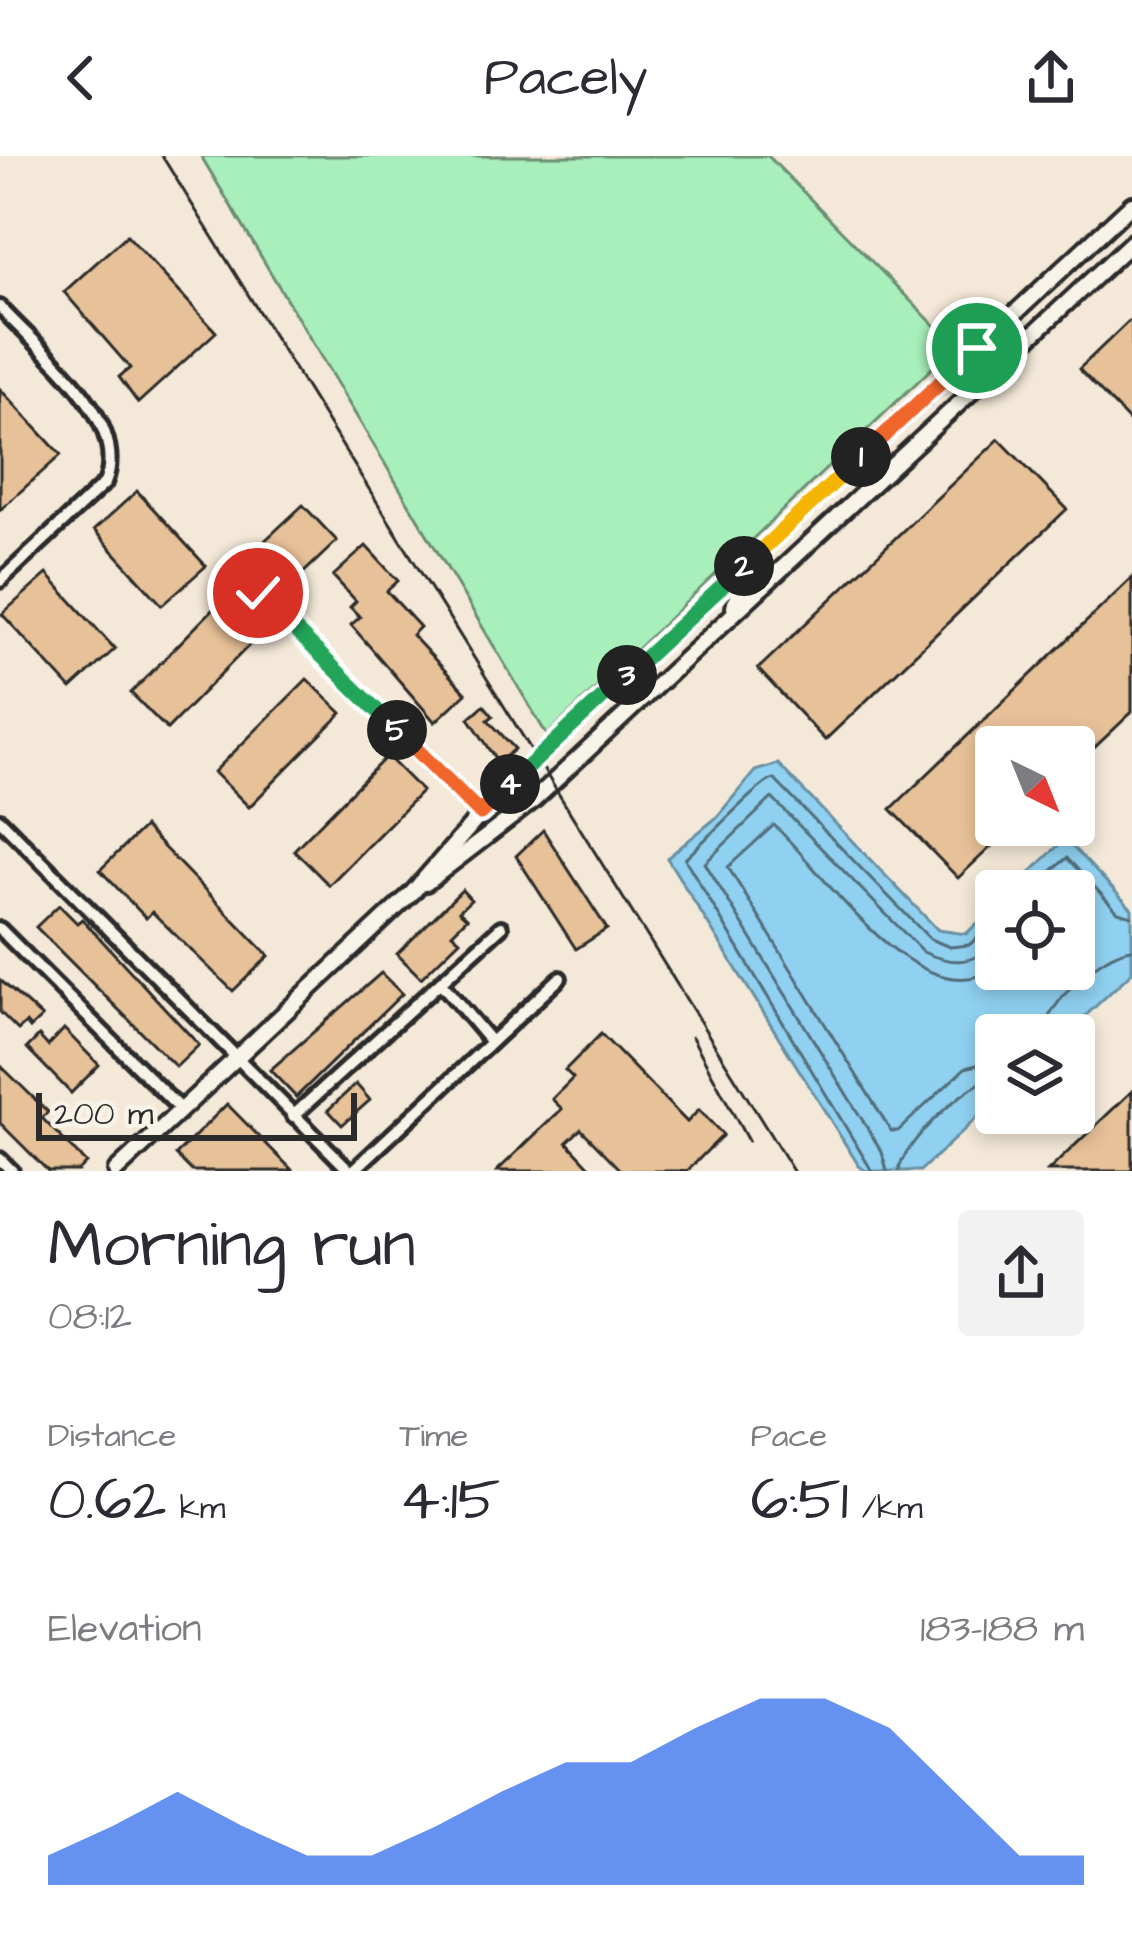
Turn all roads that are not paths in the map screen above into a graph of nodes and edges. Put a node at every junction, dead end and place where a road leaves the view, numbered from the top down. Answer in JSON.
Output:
{"nodes":[{"id":1,"x":1132,"y":204,"type":"edge"},
{"id":2,"x":1132,"y":242,"type":"edge"},
{"id":3,"x":0,"y":308,"type":"edge"},
{"id":4,"x":746,"y":564,"type":"junction"},
{"id":5,"x":0,"y":581,"type":"edge"},
{"id":6,"x":258,"y":593,"type":"dead end"},
{"id":7,"x":729,"y":617,"type":"junction"},
{"id":8,"x":480,"y":813,"type":"junction"},
{"id":9,"x":0,"y":820,"type":"edge"},
{"id":10,"x":412,"y":893,"type":"junction"},
{"id":11,"x":501,"y":927,"type":"dead end"},
{"id":12,"x":0,"y":929,"type":"edge"},
{"id":13,"x":560,"y":978,"type":"dead end"},
{"id":14,"x":441,"y":982,"type":"junction"},
{"id":15,"x":491,"y":1042,"type":"junction"},
{"id":16,"x":234,"y":1060,"type":"junction"},
{"id":17,"x":181,"y":1110,"type":"junction"},
{"id":18,"x":293,"y":1116,"type":"junction"},
{"id":19,"x":0,"y":1159,"type":"edge"},
{"id":20,"x":12,"y":1171,"type":"edge"},
{"id":21,"x":116,"y":1171,"type":"edge"},
{"id":22,"x":352,"y":1171,"type":"edge"}],
"edges":[{"from":1,"to":4,"type":"street"},
{"from":2,"to":7,"type":"street"},
{"from":3,"to":5,"type":"street"},
{"from":4,"to":7,"type":"street"},
{"from":4,"to":8,"type":"street"},
{"from":6,"to":8,"type":"street"},
{"from":7,"to":10,"type":"street"},
{"from":8,"to":10,"type":"street"},
{"from":9,"to":16,"type":"street"},
{"from":10,"to":16,"type":"street"},
{"from":11,"to":14,"type":"street"},
{"from":12,"to":17,"type":"street"},
{"from":13,"to":15,"type":"street"},
{"from":14,"to":15,"type":"street"},
{"from":14,"to":18,"type":"street"},
{"from":15,"to":22,"type":"street"},
{"from":16,"to":17,"type":"street"},
{"from":16,"to":18,"type":"street"},
{"from":17,"to":21,"type":"street"},
{"from":18,"to":22,"type":"street"},
{"from":19,"to":20,"type":"street"}]}
